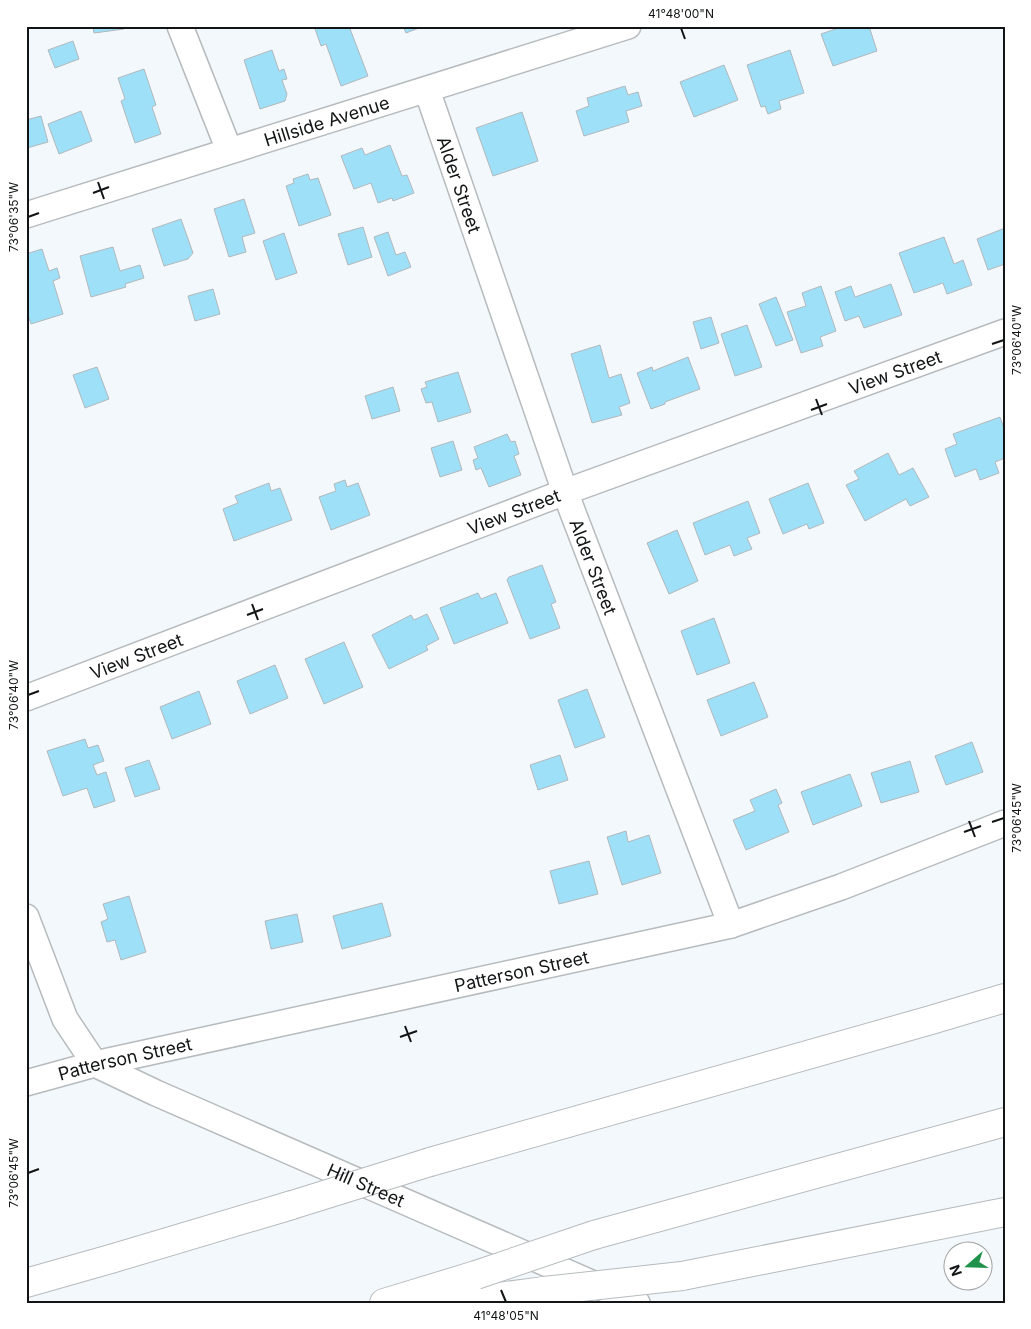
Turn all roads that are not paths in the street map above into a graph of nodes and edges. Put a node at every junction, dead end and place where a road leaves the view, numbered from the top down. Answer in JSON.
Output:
{"nodes":[{"id":1,"x":180,"y":26,"type":"edge"},
{"id":2,"x":628,"y":26,"type":"edge"},
{"id":3,"x":428,"y":90,"type":"junction"},
{"id":4,"x":229,"y":150,"type":"junction"},
{"id":5,"x":26,"y":215,"type":"edge"},
{"id":6,"x":1005,"y":332,"type":"edge"},
{"id":7,"x":565,"y":492,"type":"junction"},
{"id":8,"x":26,"y":698,"type":"edge"},
{"id":9,"x":1005,"y":823,"type":"edge"},
{"id":10,"x":26,"y":917,"type":"edge"},
{"id":11,"x":731,"y":925,"type":"junction"},
{"id":12,"x":1005,"y":998,"type":"edge"},
{"id":13,"x":95,"y":1064,"type":"junction"},
{"id":14,"x":26,"y":1083,"type":"edge"},
{"id":15,"x":1005,"y":1122,"type":"edge"},
{"id":16,"x":1005,"y":1212,"type":"edge"},
{"id":17,"x":26,"y":1283,"type":"edge"},
{"id":18,"x":384,"y":1303,"type":"edge"},
{"id":19,"x":453,"y":1303,"type":"edge"},
{"id":20,"x":637,"y":1303,"type":"edge"}],
"edges":[{"from":1,"to":4,"type":"street"},
{"from":2,"to":3,"type":"street","name":"Hillside Avenue"},
{"from":3,"to":4,"type":"street","name":"Hillside Avenue"},
{"from":3,"to":7,"type":"street","name":"Alder Street"},
{"from":4,"to":5,"type":"street","name":"Hillside Avenue"},
{"from":6,"to":7,"type":"street","name":"View Street"},
{"from":7,"to":8,"type":"street","name":"View Street"},
{"from":7,"to":11,"type":"street","name":"Alder Street"},
{"from":9,"to":11,"type":"street","name":"Patterson Street"},
{"from":10,"to":13,"type":"street"},
{"from":11,"to":13,"type":"street","name":"Patterson Street"},
{"from":12,"to":17,"type":"highway","bridge":true},
{"from":13,"to":14,"type":"street","name":"Patterson Street"},
{"from":13,"to":20,"type":"street","name":"Hill Street"},
{"from":15,"to":18,"type":"highway","bridge":true},
{"from":16,"to":19,"type":"highway","bridge":true}]}
